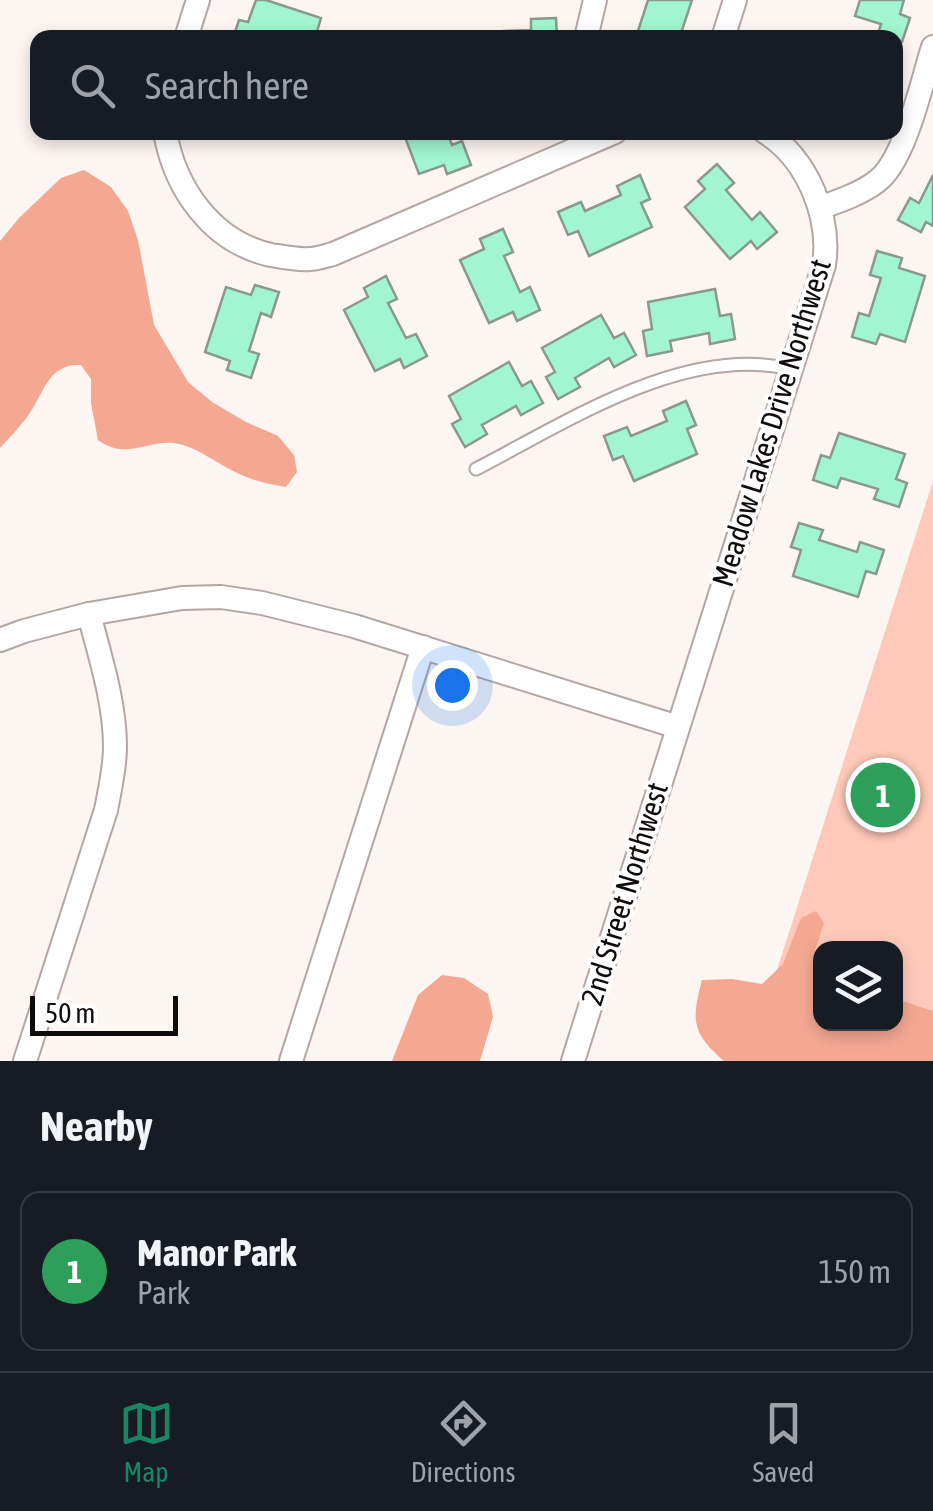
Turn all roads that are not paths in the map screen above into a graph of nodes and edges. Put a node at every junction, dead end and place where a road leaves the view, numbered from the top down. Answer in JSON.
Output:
{"nodes":[{"id":1,"x":198,"y":0,"type":"edge"},
{"id":2,"x":595,"y":0,"type":"edge"},
{"id":3,"x":735,"y":0,"type":"edge"},
{"id":4,"x":189,"y":30,"type":"edge"},
{"id":5,"x":588,"y":30,"type":"edge"},
{"id":6,"x":726,"y":30,"type":"edge"},
{"id":7,"x":933,"y":47,"type":"edge"},
{"id":8,"x":166,"y":140,"type":"edge"},
{"id":9,"x":597,"y":140,"type":"edge"},
{"id":10,"x":775,"y":140,"type":"edge"},
{"id":11,"x":820,"y":208,"type":"junction"},
{"id":12,"x":790,"y":369,"type":"junction"},
{"id":13,"x":476,"y":469,"type":"dead end"},
{"id":14,"x":89,"y":614,"type":"junction"},
{"id":15,"x":0,"y":640,"type":"edge"},
{"id":16,"x":422,"y":647,"type":"junction"},
{"id":17,"x":678,"y":727,"type":"junction"},
{"id":18,"x":25,"y":1061,"type":"edge"},
{"id":19,"x":291,"y":1061,"type":"edge"},
{"id":20,"x":573,"y":1061,"type":"edge"}],
"edges":[{"from":1,"to":4,"type":"street"},
{"from":2,"to":5,"type":"street"},
{"from":3,"to":6,"type":"street"},
{"from":7,"to":11,"type":"street"},
{"from":8,"to":9,"type":"street"},
{"from":10,"to":11,"type":"street","name":"Meadow Lakes Drive Northwest"},
{"from":11,"to":12,"type":"street","name":"Meadow Lakes Drive Northwest"},
{"from":12,"to":13,"type":"lane"},
{"from":12,"to":17,"type":"street","name":"Meadow Lakes Drive Northwest"},
{"from":14,"to":15,"type":"street"},
{"from":14,"to":16,"type":"street"},
{"from":14,"to":18,"type":"street"},
{"from":16,"to":17,"type":"street"},
{"from":16,"to":19,"type":"street"},
{"from":17,"to":20,"type":"street","name":"2nd Street Northwest"}]}
